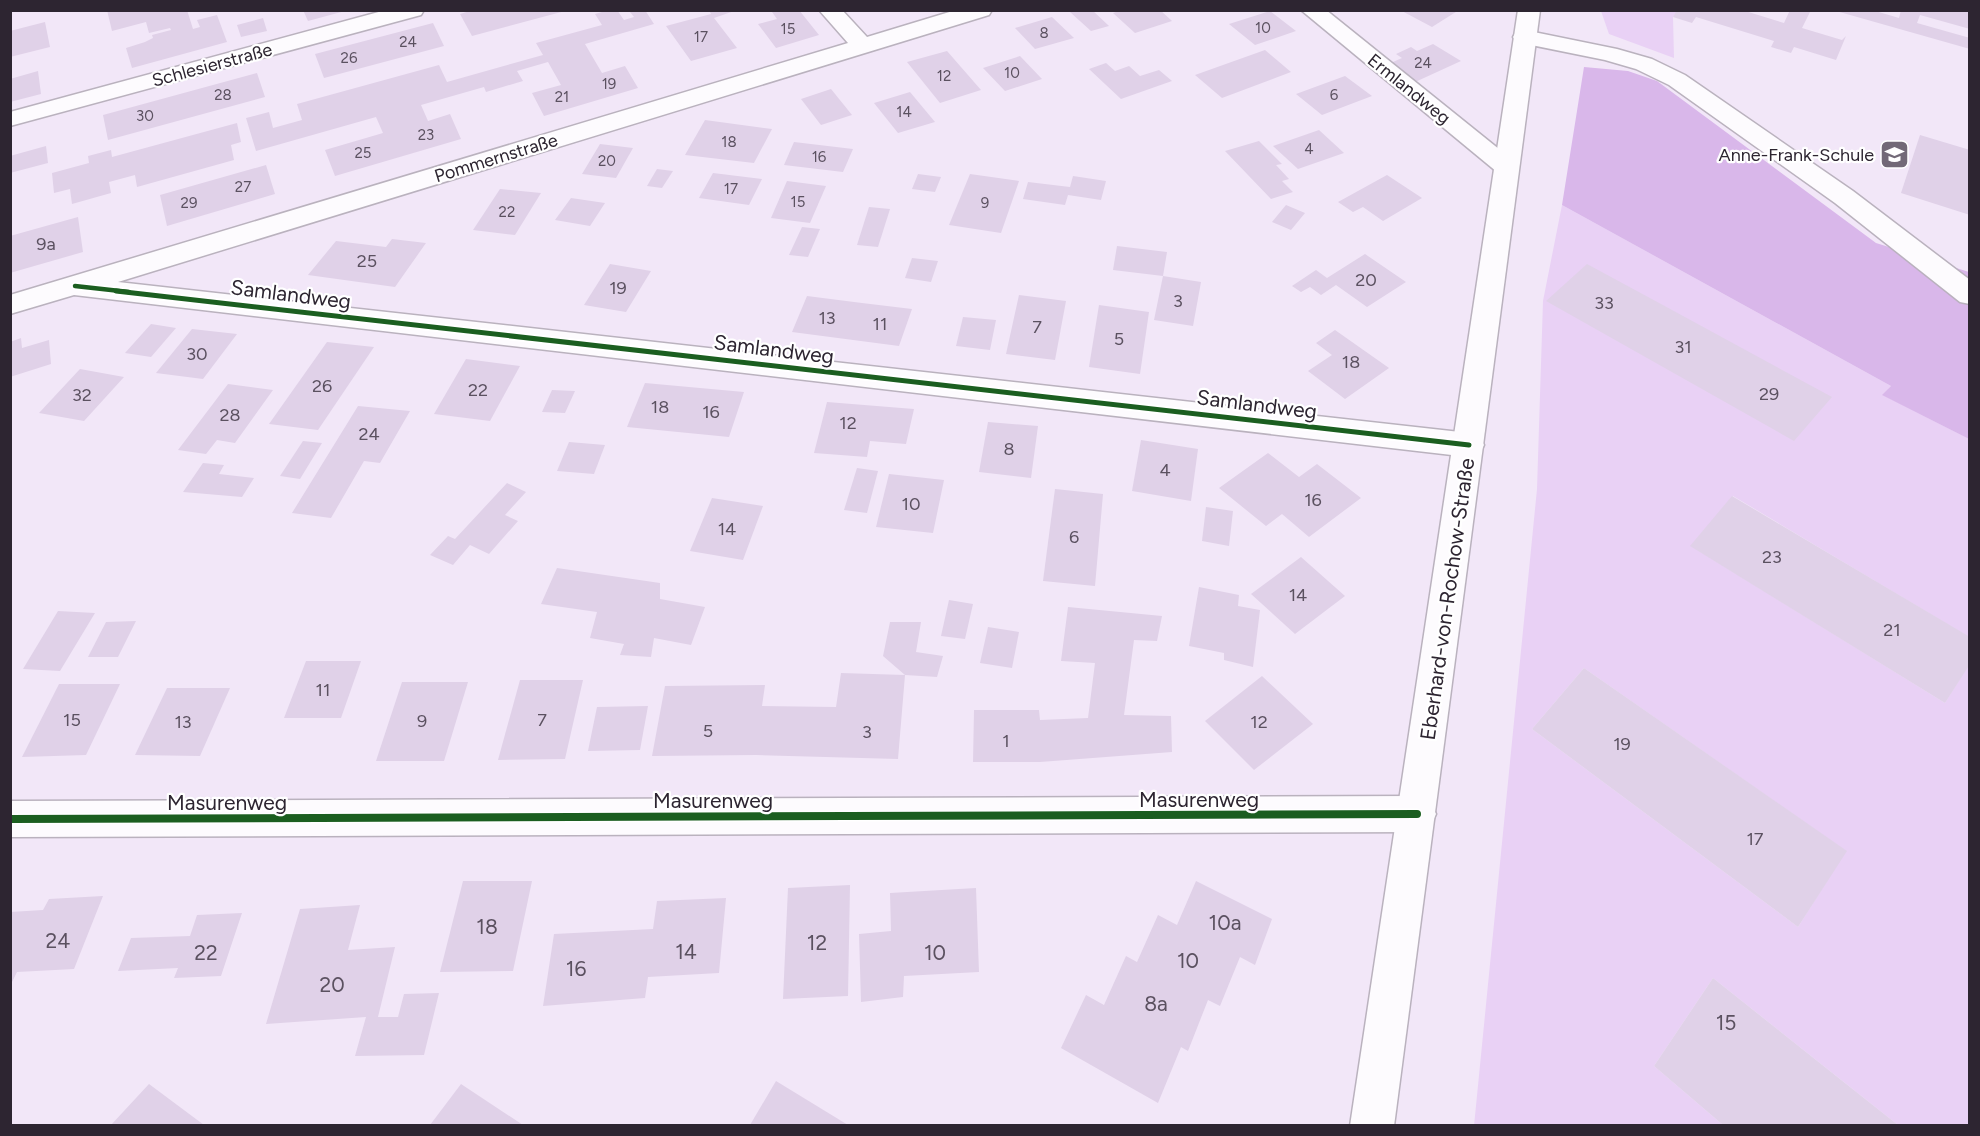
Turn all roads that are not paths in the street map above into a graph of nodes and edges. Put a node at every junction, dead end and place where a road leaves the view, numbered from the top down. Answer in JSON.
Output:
{"nodes":[{"id":1,"x":413,"y":10,"type":"edge"},
{"id":2,"x":830,"y":10,"type":"edge"},
{"id":3,"x":981,"y":10,"type":"edge"},
{"id":4,"x":1312,"y":10,"type":"edge"},
{"id":5,"x":1529,"y":10,"type":"edge"},
{"id":6,"x":1524,"y":37,"type":"junction"},
{"id":7,"x":863,"y":46,"type":"junction"},
{"id":8,"x":10,"y":119,"type":"edge"},
{"id":9,"x":1506,"y":167,"type":"junction"},
{"id":10,"x":75,"y":286,"type":"junction"},
{"id":11,"x":1970,"y":296,"type":"edge"},
{"id":12,"x":10,"y":305,"type":"edge"},
{"id":13,"x":1469,"y":445,"type":"junction"},
{"id":14,"x":1417,"y":814,"type":"junction"},
{"id":15,"x":10,"y":819,"type":"edge"},
{"id":16,"x":1372,"y":1125,"type":"edge"}],
"edges":[{"from":1,"to":8,"type":"street","name":"Schlesierstraße"},
{"from":2,"to":7,"type":"street"},
{"from":3,"to":7,"type":"street","name":"Pommernstraße"},
{"from":4,"to":9,"type":"street","name":"Ermlandweg"},
{"from":5,"to":6,"type":"street","name":"Eberhard-von-Rochow-Straße"},
{"from":6,"to":9,"type":"street","name":"Eberhard-von-Rochow-Straße"},
{"from":6,"to":11,"type":"street"},
{"from":7,"to":10,"type":"street","name":"Pommernstraße"},
{"from":9,"to":13,"type":"street","name":"Eberhard-von-Rochow-Straße"},
{"from":10,"to":12,"type":"street","name":"Pommernstraße"},
{"from":10,"to":13,"type":"street","name":"Samlandweg"},
{"from":13,"to":14,"type":"street","name":"Eberhard-von-Rochow-Straße"},
{"from":14,"to":15,"type":"street","name":"Masurenweg"},
{"from":14,"to":16,"type":"street","name":"Eberhard-von-Rochow-Straße"}]}
